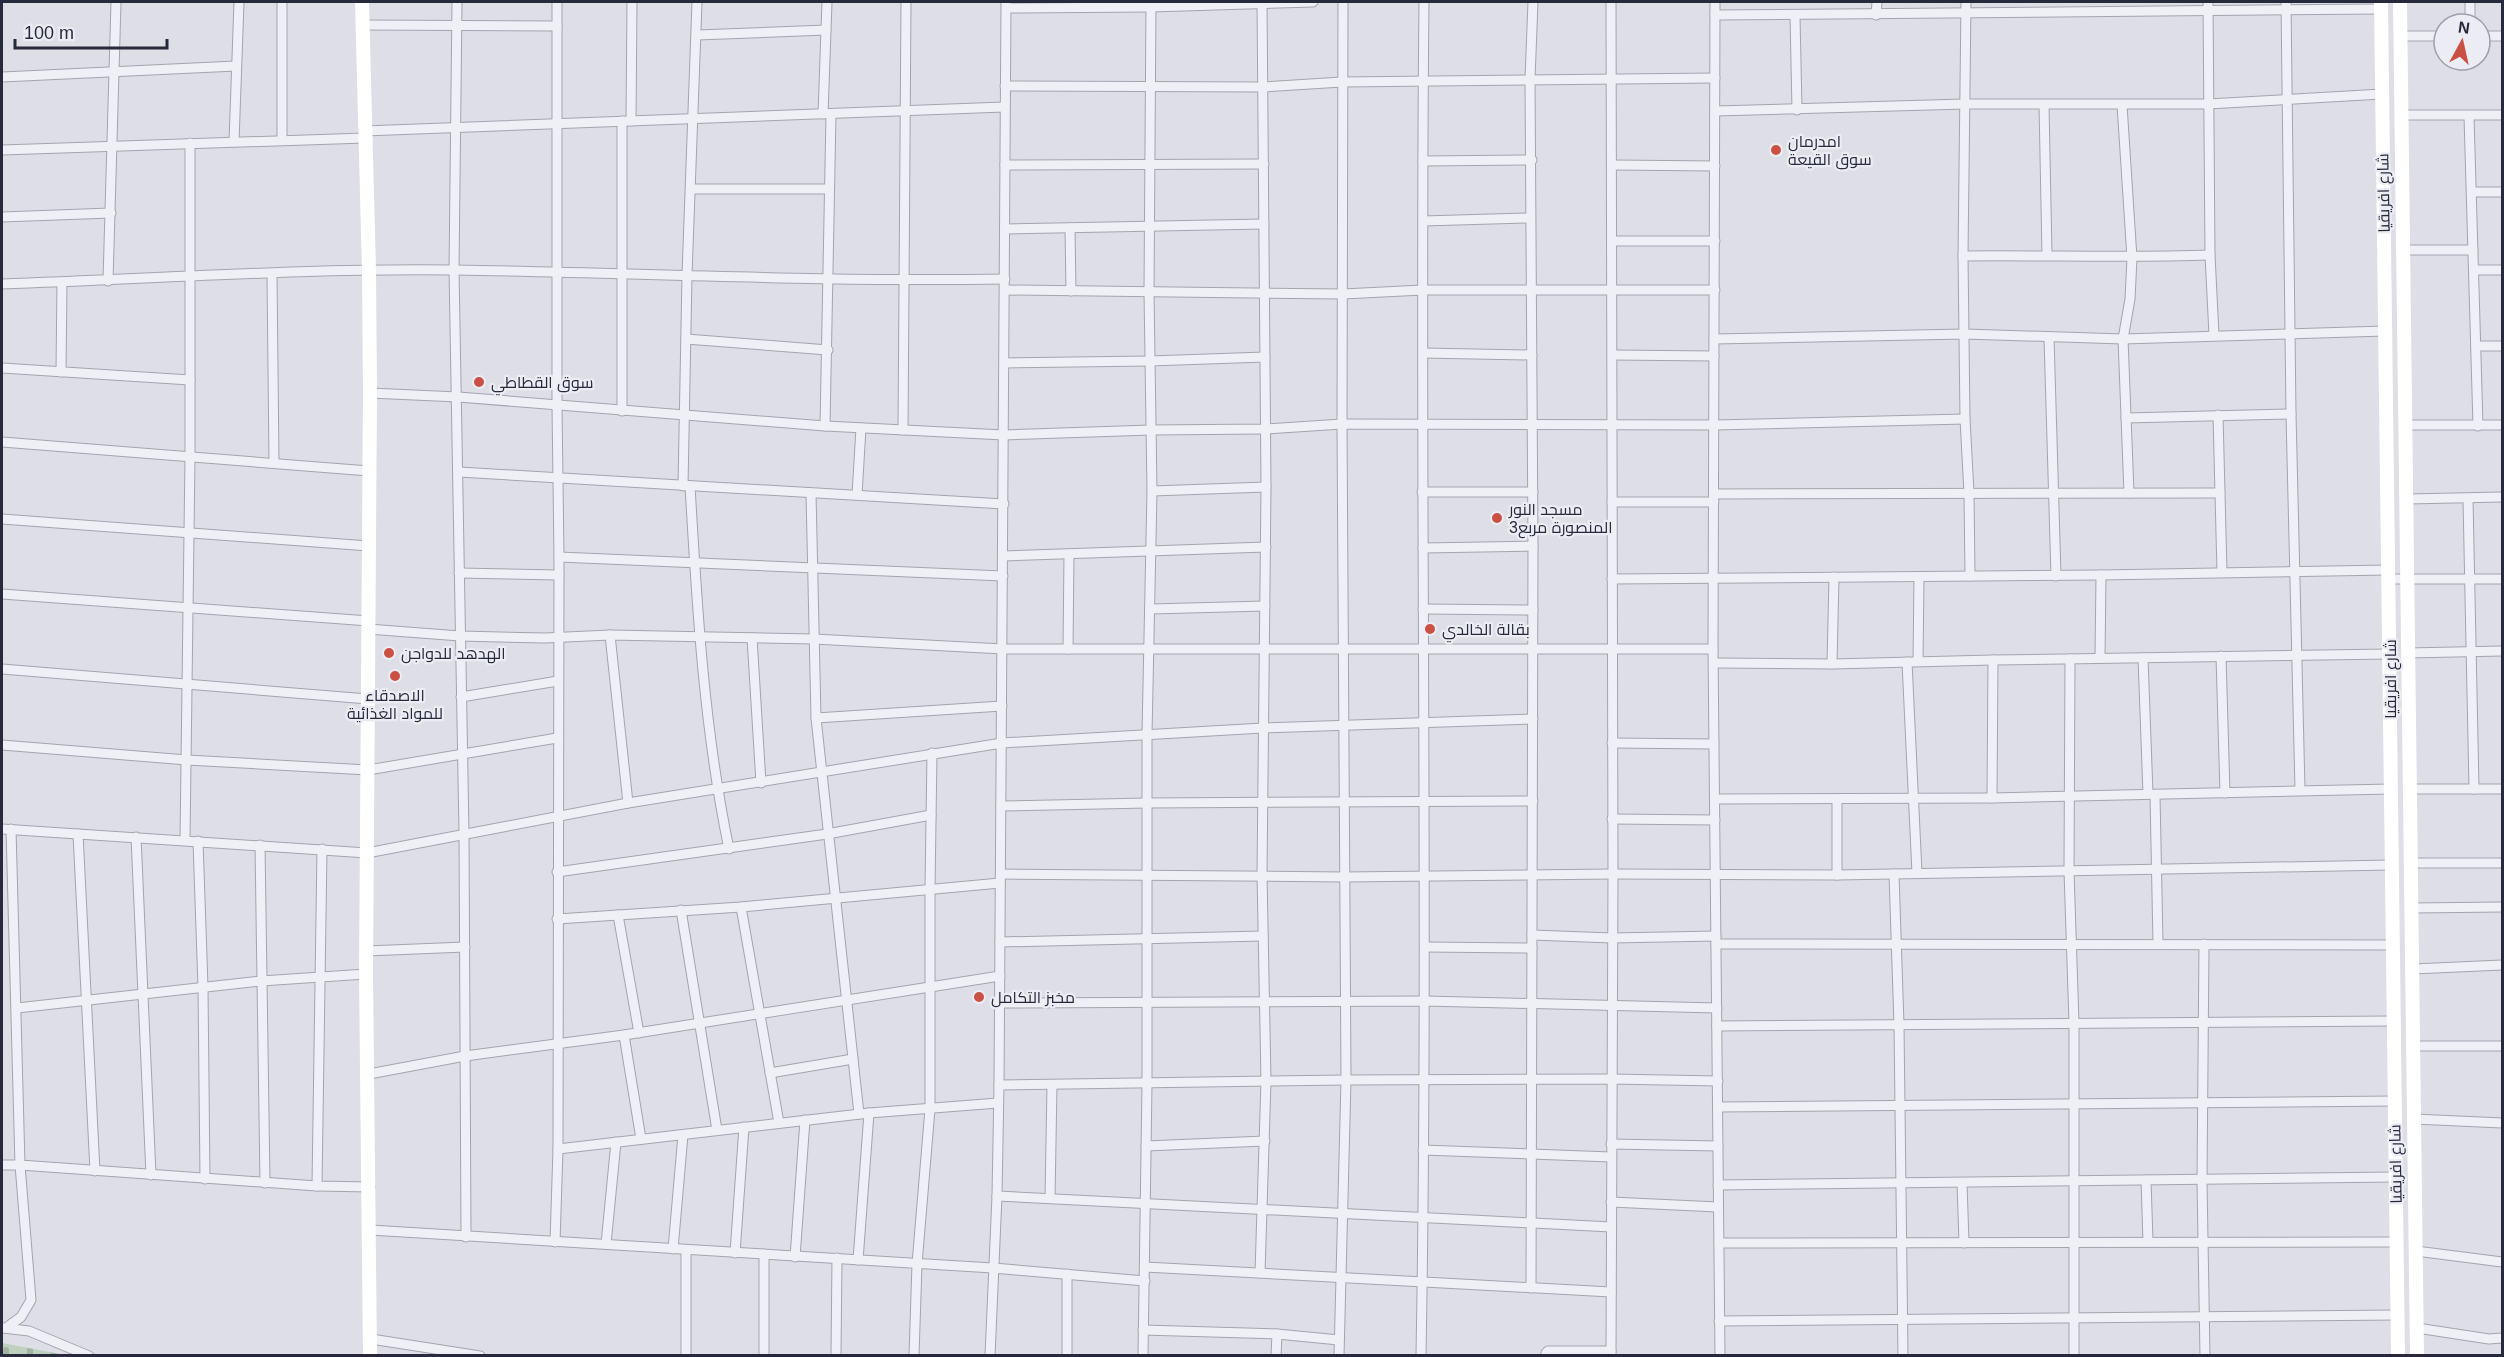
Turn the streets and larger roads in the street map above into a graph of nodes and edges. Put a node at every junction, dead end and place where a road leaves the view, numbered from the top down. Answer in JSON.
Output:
{"nodes":[{"id":1,"x":116,"y":2,"type":"edge"},
{"id":2,"x":239,"y":2,"type":"edge"},
{"id":3,"x":282,"y":2,"type":"edge"},
{"id":4,"x":362,"y":2,"type":"edge"},
{"id":5,"x":456,"y":2,"type":"edge"},
{"id":6,"x":557,"y":2,"type":"edge"},
{"id":7,"x":632,"y":2,"type":"edge"},
{"id":8,"x":697,"y":2,"type":"edge"},
{"id":9,"x":827,"y":2,"type":"edge"},
{"id":10,"x":906,"y":2,"type":"edge"},
{"id":11,"x":1312,"y":2,"type":"edge"},
{"id":12,"x":1343,"y":2,"type":"edge"},
{"id":13,"x":1424,"y":2,"type":"edge"},
{"id":14,"x":1533,"y":2,"type":"edge"},
{"id":15,"x":1611,"y":2,"type":"edge"},
{"id":16,"x":1715,"y":2,"type":"edge"},
{"id":17,"x":1877,"y":2,"type":"edge"},
{"id":18,"x":1966,"y":2,"type":"edge"},
{"id":19,"x":2048,"y":2,"type":"edge"},
{"id":20,"x":2122,"y":2,"type":"edge"},
{"id":21,"x":2208,"y":2,"type":"edge"},
{"id":22,"x":2400,"y":2,"type":"edge"},
{"id":23,"x":1262,"y":3,"type":"edge"},
{"id":24,"x":1151,"y":4,"type":"edge"},
{"id":25,"x":1006,"y":5,"type":"edge"},
{"id":26,"x":2381,"y":5,"type":"edge"},
{"id":27,"x":2286,"y":6,"type":"edge"},
{"id":28,"x":2208,"y":12,"type":"junction"},
{"id":29,"x":1966,"y":13,"type":"junction"},
{"id":30,"x":2048,"y":13,"type":"junction"},
{"id":31,"x":2122,"y":13,"type":"junction"},
{"id":32,"x":1715,"y":15,"type":"junction"},
{"id":33,"x":1876,"y":15,"type":"junction"},
{"id":34,"x":1795,"y":16,"type":"junction"},
{"id":35,"x":363,"y":25,"type":"junction"},
{"id":36,"x":557,"y":26,"type":"junction"},
{"id":37,"x":456,"y":27,"type":"junction"},
{"id":38,"x":826,"y":30,"type":"junction"},
{"id":39,"x":697,"y":35,"type":"junction"},
{"id":40,"x":2401,"y":36,"type":"junction"},
{"id":41,"x":2432,"y":36,"type":"edge"},
{"id":42,"x":236,"y":66,"type":"junction"},
{"id":43,"x":113,"y":70,"type":"junction"},
{"id":44,"x":2,"y":77,"type":"edge"},
{"id":45,"x":1613,"y":77,"type":"junction"},
{"id":46,"x":1715,"y":78,"type":"junction"},
{"id":47,"x":1530,"y":79,"type":"junction"},
{"id":48,"x":1342,"y":82,"type":"junction"},
{"id":49,"x":1423,"y":82,"type":"junction"},
{"id":50,"x":1005,"y":86,"type":"junction"},
{"id":51,"x":1152,"y":86,"type":"junction"},
{"id":52,"x":1263,"y":87,"type":"junction"},
{"id":53,"x":2382,"y":94,"type":"junction"},
{"id":54,"x":2287,"y":100,"type":"junction"},
{"id":55,"x":1965,"y":104,"type":"junction"},
{"id":56,"x":2208,"y":104,"type":"junction"},
{"id":57,"x":2044,"y":105,"type":"junction"},
{"id":58,"x":2122,"y":105,"type":"junction"},
{"id":59,"x":1004,"y":107,"type":"junction"},
{"id":60,"x":1797,"y":110,"type":"junction"},
{"id":61,"x":904,"y":111,"type":"junction"},
{"id":62,"x":1715,"y":111,"type":"junction"},
{"id":63,"x":827,"y":114,"type":"junction"},
{"id":64,"x":2402,"y":115,"type":"junction"},
{"id":65,"x":2502,"y":115,"type":"edge"},
{"id":66,"x":2469,"y":116,"type":"junction"},
{"id":67,"x":693,"y":119,"type":"junction"},
{"id":68,"x":626,"y":121,"type":"junction"},
{"id":69,"x":556,"y":124,"type":"junction"},
{"id":70,"x":454,"y":127,"type":"junction"},
{"id":71,"x":364,"y":134,"type":"junction"},
{"id":72,"x":282,"y":140,"type":"junction"},
{"id":73,"x":234,"y":142,"type":"junction"},
{"id":74,"x":190,"y":143,"type":"junction"},
{"id":75,"x":112,"y":146,"type":"junction"},
{"id":76,"x":2,"y":150,"type":"edge"},
{"id":77,"x":1532,"y":160,"type":"junction"},
{"id":78,"x":1423,"y":161,"type":"junction"},
{"id":79,"x":1264,"y":164,"type":"junction"},
{"id":80,"x":1005,"y":165,"type":"junction"},
{"id":81,"x":1613,"y":165,"type":"junction"},
{"id":82,"x":1151,"y":166,"type":"junction"},
{"id":83,"x":1715,"y":166,"type":"junction"},
{"id":84,"x":691,"y":189,"type":"junction"},
{"id":85,"x":829,"y":189,"type":"junction"},
{"id":86,"x":2472,"y":192,"type":"junction"},
{"id":87,"x":2502,"y":192,"type":"edge"},
{"id":88,"x":111,"y":213,"type":"junction"},
{"id":89,"x":2,"y":217,"type":"edge"},
{"id":90,"x":1530,"y":218,"type":"junction"},
{"id":91,"x":1423,"y":221,"type":"junction"},
{"id":92,"x":1264,"y":224,"type":"junction"},
{"id":93,"x":1150,"y":226,"type":"junction"},
{"id":94,"x":1070,"y":228,"type":"junction"},
{"id":95,"x":1005,"y":229,"type":"junction"},
{"id":96,"x":1715,"y":240,"type":"junction"},
{"id":97,"x":1613,"y":241,"type":"junction"},
{"id":98,"x":2403,"y":250,"type":"junction"},
{"id":99,"x":2473,"y":250,"type":"junction"},
{"id":100,"x":2047,"y":255,"type":"junction"},
{"id":101,"x":2210,"y":255,"type":"junction"},
{"id":102,"x":1963,"y":256,"type":"junction"},
{"id":103,"x":2132,"y":258,"type":"junction"},
{"id":104,"x":454,"y":270,"type":"junction"},
{"id":105,"x":2475,"y":270,"type":"junction"},
{"id":106,"x":2502,"y":270,"type":"edge"},
{"id":107,"x":369,"y":271,"type":"junction"},
{"id":108,"x":558,"y":273,"type":"junction"},
{"id":109,"x":272,"y":274,"type":"junction"},
{"id":110,"x":623,"y":274,"type":"junction"},
{"id":111,"x":687,"y":275,"type":"junction"},
{"id":112,"x":191,"y":278,"type":"junction"},
{"id":113,"x":828,"y":278,"type":"junction"},
{"id":114,"x":1005,"y":279,"type":"junction"},
{"id":115,"x":108,"y":281,"type":"junction"},
{"id":116,"x":904,"y":281,"type":"junction"},
{"id":117,"x":62,"y":282,"type":"junction"},
{"id":118,"x":2,"y":284,"type":"edge"},
{"id":119,"x":1532,"y":289,"type":"junction"},
{"id":120,"x":1423,"y":290,"type":"junction"},
{"id":121,"x":1714,"y":290,"type":"junction"},
{"id":122,"x":1006,"y":291,"type":"junction"},
{"id":123,"x":1071,"y":291,"type":"junction"},
{"id":124,"x":1613,"y":291,"type":"junction"},
{"id":125,"x":1149,"y":292,"type":"junction"},
{"id":126,"x":1265,"y":292,"type":"junction"},
{"id":127,"x":1343,"y":294,"type":"junction"},
{"id":128,"x":2385,"y":331,"type":"junction"},
{"id":129,"x":2292,"y":333,"type":"junction"},
{"id":130,"x":1965,"y":334,"type":"junction"},
{"id":131,"x":2214,"y":335,"type":"junction"},
{"id":132,"x":2049,"y":337,"type":"junction"},
{"id":133,"x":686,"y":339,"type":"junction"},
{"id":134,"x":1714,"y":339,"type":"junction"},
{"id":135,"x":2123,"y":339,"type":"junction"},
{"id":136,"x":2476,"y":346,"type":"junction"},
{"id":137,"x":2502,"y":346,"type":"edge"},
{"id":138,"x":828,"y":350,"type":"junction"},
{"id":139,"x":1423,"y":353,"type":"junction"},
{"id":140,"x":1532,"y":355,"type":"junction"},
{"id":141,"x":1613,"y":355,"type":"junction"},
{"id":142,"x":1714,"y":356,"type":"junction"},
{"id":143,"x":1265,"y":357,"type":"junction"},
{"id":144,"x":1150,"y":362,"type":"junction"},
{"id":145,"x":1005,"y":363,"type":"junction"},
{"id":146,"x":2,"y":368,"type":"edge"},
{"id":147,"x":61,"y":372,"type":"junction"},
{"id":148,"x":190,"y":380,"type":"junction"},
{"id":149,"x":370,"y":393,"type":"junction"},
{"id":150,"x":458,"y":397,"type":"junction"},
{"id":151,"x":556,"y":406,"type":"junction"},
{"id":152,"x":622,"y":411,"type":"junction"},
{"id":153,"x":2291,"y":414,"type":"junction"},
{"id":154,"x":2218,"y":415,"type":"junction"},
{"id":155,"x":683,"y":416,"type":"junction"},
{"id":156,"x":2126,"y":418,"type":"junction"},
{"id":157,"x":1965,"y":419,"type":"junction"},
{"id":158,"x":1342,"y":424,"type":"junction"},
{"id":159,"x":1424,"y":425,"type":"junction"},
{"id":160,"x":1714,"y":425,"type":"junction"},
{"id":161,"x":2406,"y":425,"type":"junction"},
{"id":162,"x":2502,"y":425,"type":"edge"},
{"id":163,"x":825,"y":426,"type":"junction"},
{"id":164,"x":1532,"y":426,"type":"junction"},
{"id":165,"x":1613,"y":426,"type":"junction"},
{"id":166,"x":2478,"y":426,"type":"junction"},
{"id":167,"x":861,"y":428,"type":"junction"},
{"id":168,"x":1265,"y":429,"type":"junction"},
{"id":169,"x":903,"y":430,"type":"junction"},
{"id":170,"x":1151,"y":430,"type":"junction"},
{"id":171,"x":1004,"y":435,"type":"junction"},
{"id":172,"x":2,"y":442,"type":"edge"},
{"id":173,"x":190,"y":457,"type":"junction"},
{"id":174,"x":274,"y":463,"type":"junction"},
{"id":175,"x":369,"y":471,"type":"junction"},
{"id":176,"x":459,"y":472,"type":"junction"},
{"id":177,"x":558,"y":479,"type":"junction"},
{"id":178,"x":687,"y":486,"type":"junction"},
{"id":179,"x":1266,"y":487,"type":"junction"},
{"id":180,"x":1152,"y":491,"type":"junction"},
{"id":181,"x":1422,"y":492,"type":"junction"},
{"id":182,"x":1533,"y":492,"type":"junction"},
{"id":183,"x":811,"y":493,"type":"junction"},
{"id":184,"x":1969,"y":493,"type":"junction"},
{"id":185,"x":2129,"y":493,"type":"junction"},
{"id":186,"x":2220,"y":493,"type":"junction"},
{"id":187,"x":2053,"y":494,"type":"junction"},
{"id":188,"x":857,"y":495,"type":"junction"},
{"id":189,"x":2502,"y":497,"type":"edge"},
{"id":190,"x":1714,"y":498,"type":"junction"},
{"id":191,"x":2407,"y":499,"type":"junction"},
{"id":192,"x":2468,"y":499,"type":"junction"},
{"id":193,"x":1612,"y":502,"type":"junction"},
{"id":194,"x":1004,"y":504,"type":"junction"},
{"id":195,"x":2,"y":519,"type":"edge"},
{"id":196,"x":188,"y":533,"type":"junction"},
{"id":197,"x":369,"y":546,"type":"junction"},
{"id":198,"x":1533,"y":546,"type":"junction"},
{"id":199,"x":1266,"y":547,"type":"junction"},
{"id":200,"x":1424,"y":548,"type":"junction"},
{"id":201,"x":1151,"y":551,"type":"junction"},
{"id":202,"x":1069,"y":554,"type":"junction"},
{"id":203,"x":1003,"y":556,"type":"junction"},
{"id":204,"x":559,"y":557,"type":"junction"},
{"id":205,"x":695,"y":564,"type":"junction"},
{"id":206,"x":813,"y":567,"type":"junction"},
{"id":207,"x":2294,"y":571,"type":"junction"},
{"id":208,"x":2222,"y":572,"type":"junction"},
{"id":209,"x":459,"y":573,"type":"junction"},
{"id":210,"x":2389,"y":574,"type":"junction"},
{"id":211,"x":559,"y":575,"type":"junction"},
{"id":212,"x":2101,"y":575,"type":"junction"},
{"id":213,"x":1003,"y":576,"type":"junction"},
{"id":214,"x":1970,"y":576,"type":"junction"},
{"id":215,"x":2056,"y":576,"type":"junction"},
{"id":216,"x":1714,"y":577,"type":"junction"},
{"id":217,"x":1834,"y":577,"type":"junction"},
{"id":218,"x":1919,"y":577,"type":"junction"},
{"id":219,"x":2407,"y":578,"type":"junction"},
{"id":220,"x":1612,"y":579,"type":"junction"},
{"id":221,"x":2469,"y":579,"type":"junction"},
{"id":222,"x":2502,"y":579,"type":"edge"},
{"id":223,"x":2,"y":594,"type":"edge"},
{"id":224,"x":1265,"y":606,"type":"junction"},
{"id":225,"x":187,"y":609,"type":"junction"},
{"id":226,"x":1151,"y":609,"type":"junction"},
{"id":227,"x":1423,"y":609,"type":"junction"},
{"id":228,"x":1533,"y":610,"type":"junction"},
{"id":229,"x":369,"y":625,"type":"junction"},
{"id":230,"x":610,"y":635,"type":"junction"},
{"id":231,"x":460,"y":636,"type":"junction"},
{"id":232,"x":559,"y":637,"type":"junction"},
{"id":233,"x":699,"y":637,"type":"junction"},
{"id":234,"x":752,"y":638,"type":"junction"},
{"id":235,"x":814,"y":639,"type":"junction"},
{"id":236,"x":1003,"y":649,"type":"junction"},
{"id":237,"x":1068,"y":649,"type":"junction"},
{"id":238,"x":1424,"y":649,"type":"junction"},
{"id":239,"x":1533,"y":649,"type":"junction"},
{"id":240,"x":1612,"y":649,"type":"junction"},
{"id":241,"x":1713,"y":649,"type":"junction"},
{"id":242,"x":1150,"y":650,"type":"junction"},
{"id":243,"x":1266,"y":650,"type":"junction"},
{"id":244,"x":1345,"y":650,"type":"junction"},
{"id":245,"x":2471,"y":651,"type":"junction"},
{"id":246,"x":2502,"y":651,"type":"edge"},
{"id":247,"x":2408,"y":653,"type":"junction"},
{"id":248,"x":2390,"y":654,"type":"junction"},
{"id":249,"x":2297,"y":656,"type":"junction"},
{"id":250,"x":2221,"y":657,"type":"junction"},
{"id":251,"x":2070,"y":658,"type":"junction"},
{"id":252,"x":2100,"y":658,"type":"junction"},
{"id":253,"x":2143,"y":658,"type":"junction"},
{"id":254,"x":1993,"y":660,"type":"junction"},
{"id":255,"x":1918,"y":661,"type":"junction"},
{"id":256,"x":1907,"y":662,"type":"junction"},
{"id":257,"x":1714,"y":663,"type":"junction"},
{"id":258,"x":1832,"y":664,"type":"junction"},
{"id":259,"x":2,"y":669,"type":"edge"},
{"id":260,"x":558,"y":681,"type":"junction"},
{"id":261,"x":187,"y":685,"type":"junction"},
{"id":262,"x":461,"y":697,"type":"junction"},
{"id":263,"x":368,"y":699,"type":"junction"},
{"id":264,"x":1002,"y":706,"type":"junction"},
{"id":265,"x":816,"y":718,"type":"junction"},
{"id":266,"x":1533,"y":719,"type":"junction"},
{"id":267,"x":1423,"y":723,"type":"junction"},
{"id":268,"x":1345,"y":726,"type":"junction"},
{"id":269,"x":1263,"y":728,"type":"junction"},
{"id":270,"x":1147,"y":735,"type":"junction"},
{"id":271,"x":557,"y":738,"type":"junction"},
{"id":272,"x":1002,"y":743,"type":"junction"},
{"id":273,"x":1612,"y":743,"type":"junction"},
{"id":274,"x":1714,"y":744,"type":"junction"},
{"id":275,"x":2,"y":745,"type":"edge"},
{"id":276,"x":932,"y":753,"type":"junction"},
{"id":277,"x":462,"y":754,"type":"junction"},
{"id":278,"x":187,"y":760,"type":"junction"},
{"id":279,"x":368,"y":770,"type":"junction"},
{"id":280,"x":821,"y":772,"type":"junction"},
{"id":281,"x":761,"y":783,"type":"junction"},
{"id":282,"x":2391,"y":789,"type":"junction"},
{"id":283,"x":2410,"y":789,"type":"junction"},
{"id":284,"x":2474,"y":789,"type":"junction"},
{"id":285,"x":2502,"y":789,"type":"edge"},
{"id":286,"x":717,"y":790,"type":"junction"},
{"id":287,"x":2300,"y":790,"type":"junction"},
{"id":288,"x":2225,"y":793,"type":"junction"},
{"id":289,"x":2151,"y":794,"type":"junction"},
{"id":290,"x":2068,"y":795,"type":"junction"},
{"id":291,"x":1915,"y":798,"type":"junction"},
{"id":292,"x":1992,"y":798,"type":"junction"},
{"id":293,"x":1715,"y":799,"type":"junction"},
{"id":294,"x":1837,"y":799,"type":"junction"},
{"id":295,"x":1533,"y":801,"type":"junction"},
{"id":296,"x":1263,"y":802,"type":"junction"},
{"id":297,"x":1344,"y":802,"type":"junction"},
{"id":298,"x":1423,"y":802,"type":"junction"},
{"id":299,"x":628,"y":803,"type":"junction"},
{"id":300,"x":1147,"y":803,"type":"junction"},
{"id":301,"x":1001,"y":806,"type":"junction"},
{"id":302,"x":931,"y":815,"type":"junction"},
{"id":303,"x":557,"y":818,"type":"junction"},
{"id":304,"x":1612,"y":819,"type":"junction"},
{"id":305,"x":1715,"y":820,"type":"junction"},
{"id":306,"x":6,"y":829,"type":"edge"},
{"id":307,"x":464,"y":833,"type":"junction"},
{"id":308,"x":78,"y":834,"type":"junction"},
{"id":309,"x":827,"y":834,"type":"junction"},
{"id":310,"x":136,"y":837,"type":"junction"},
{"id":311,"x":185,"y":840,"type":"junction"},
{"id":312,"x":198,"y":841,"type":"junction"},
{"id":313,"x":260,"y":845,"type":"junction"},
{"id":314,"x":322,"y":849,"type":"junction"},
{"id":315,"x":729,"y":849,"type":"junction"},
{"id":316,"x":367,"y":853,"type":"junction"},
{"id":317,"x":2411,"y":863,"type":"junction"},
{"id":318,"x":2502,"y":863,"type":"edge"},
{"id":319,"x":2391,"y":865,"type":"junction"},
{"id":320,"x":2155,"y":869,"type":"junction"},
{"id":321,"x":2069,"y":871,"type":"junction"},
{"id":322,"x":557,"y":872,"type":"junction"},
{"id":323,"x":1917,"y":873,"type":"junction"},
{"id":324,"x":1262,"y":874,"type":"junction"},
{"id":325,"x":1613,"y":874,"type":"junction"},
{"id":326,"x":1894,"y":874,"type":"junction"},
{"id":327,"x":1532,"y":875,"type":"junction"},
{"id":328,"x":1716,"y":875,"type":"junction"},
{"id":329,"x":1837,"y":875,"type":"junction"},
{"id":330,"x":1147,"y":876,"type":"junction"},
{"id":331,"x":1424,"y":876,"type":"junction"},
{"id":332,"x":1344,"y":877,"type":"junction"},
{"id":333,"x":1001,"y":879,"type":"junction"},
{"id":334,"x":930,"y":889,"type":"junction"},
{"id":335,"x":836,"y":898,"type":"junction"},
{"id":336,"x":741,"y":906,"type":"junction"},
{"id":337,"x":2502,"y":907,"type":"edge"},
{"id":338,"x":2412,"y":908,"type":"junction"},
{"id":339,"x":681,"y":910,"type":"junction"},
{"id":340,"x":618,"y":915,"type":"junction"},
{"id":341,"x":557,"y":919,"type":"junction"},
{"id":342,"x":1532,"y":935,"type":"junction"},
{"id":343,"x":1263,"y":936,"type":"junction"},
{"id":344,"x":1612,"y":938,"type":"junction"},
{"id":345,"x":1148,"y":939,"type":"junction"},
{"id":346,"x":1716,"y":940,"type":"junction"},
{"id":347,"x":1000,"y":942,"type":"junction"},
{"id":348,"x":2071,"y":944,"type":"junction"},
{"id":349,"x":2158,"y":944,"type":"junction"},
{"id":350,"x":2204,"y":944,"type":"junction"},
{"id":351,"x":1897,"y":945,"type":"junction"},
{"id":352,"x":2391,"y":945,"type":"junction"},
{"id":353,"x":465,"y":947,"type":"junction"},
{"id":354,"x":1425,"y":947,"type":"junction"},
{"id":355,"x":1532,"y":948,"type":"junction"},
{"id":356,"x":366,"y":951,"type":"junction"},
{"id":357,"x":2502,"y":965,"type":"edge"},
{"id":358,"x":2412,"y":969,"type":"junction"},
{"id":359,"x":366,"y":974,"type":"junction"},
{"id":360,"x":322,"y":976,"type":"junction"},
{"id":361,"x":1000,"y":976,"type":"junction"},
{"id":362,"x":261,"y":981,"type":"junction"},
{"id":363,"x":203,"y":987,"type":"junction"},
{"id":364,"x":930,"y":988,"type":"junction"},
{"id":365,"x":144,"y":994,"type":"junction"},
{"id":366,"x":85,"y":1000,"type":"junction"},
{"id":367,"x":846,"y":1000,"type":"junction"},
{"id":368,"x":1425,"y":1001,"type":"junction"},
{"id":369,"x":1000,"y":1003,"type":"junction"},
{"id":370,"x":1147,"y":1003,"type":"junction"},
{"id":371,"x":1266,"y":1003,"type":"junction"},
{"id":372,"x":1344,"y":1003,"type":"junction"},
{"id":373,"x":1532,"y":1003,"type":"junction"},
{"id":374,"x":1611,"y":1006,"type":"junction"},
{"id":375,"x":17,"y":1008,"type":"junction"},
{"id":376,"x":1717,"y":1008,"type":"junction"},
{"id":377,"x":760,"y":1013,"type":"junction"},
{"id":378,"x":2203,"y":1022,"type":"junction"},
{"id":379,"x":2393,"y":1022,"type":"junction"},
{"id":380,"x":2074,"y":1023,"type":"junction"},
{"id":381,"x":699,"y":1024,"type":"junction"},
{"id":382,"x":1899,"y":1024,"type":"junction"},
{"id":383,"x":1717,"y":1026,"type":"junction"},
{"id":384,"x":639,"y":1033,"type":"junction"},
{"id":385,"x":624,"y":1035,"type":"junction"},
{"id":386,"x":557,"y":1042,"type":"junction"},
{"id":387,"x":2414,"y":1046,"type":"junction"},
{"id":388,"x":2502,"y":1046,"type":"edge"},
{"id":389,"x":465,"y":1056,"type":"junction"},
{"id":390,"x":853,"y":1059,"type":"junction"},
{"id":391,"x":770,"y":1073,"type":"junction"},
{"id":392,"x":369,"y":1074,"type":"junction"},
{"id":393,"x":1533,"y":1079,"type":"junction"},
{"id":394,"x":1611,"y":1079,"type":"junction"},
{"id":395,"x":1346,"y":1080,"type":"junction"},
{"id":396,"x":1426,"y":1080,"type":"junction"},
{"id":397,"x":1266,"y":1081,"type":"junction"},
{"id":398,"x":1718,"y":1081,"type":"junction"},
{"id":399,"x":1148,"y":1084,"type":"junction"},
{"id":400,"x":999,"y":1085,"type":"junction"},
{"id":401,"x":1052,"y":1085,"type":"junction"},
{"id":402,"x":2395,"y":1101,"type":"junction"},
{"id":403,"x":999,"y":1103,"type":"junction"},
{"id":404,"x":2074,"y":1104,"type":"junction"},
{"id":405,"x":2203,"y":1104,"type":"junction"},
{"id":406,"x":1899,"y":1105,"type":"junction"},
{"id":407,"x":1718,"y":1107,"type":"junction"},
{"id":408,"x":930,"y":1109,"type":"junction"},
{"id":409,"x":864,"y":1114,"type":"junction"},
{"id":410,"x":2414,"y":1119,"type":"junction"},
{"id":411,"x":805,"y":1120,"type":"junction"},
{"id":412,"x":780,"y":1123,"type":"junction"},
{"id":413,"x":2502,"y":1123,"type":"edge"},
{"id":414,"x":744,"y":1127,"type":"junction"},
{"id":415,"x":717,"y":1130,"type":"junction"},
{"id":416,"x":683,"y":1135,"type":"junction"},
{"id":417,"x":641,"y":1139,"type":"junction"},
{"id":418,"x":1265,"y":1140,"type":"junction"},
{"id":419,"x":616,"y":1142,"type":"junction"},
{"id":420,"x":1611,"y":1144,"type":"junction"},
{"id":421,"x":1146,"y":1146,"type":"junction"},
{"id":422,"x":1718,"y":1146,"type":"junction"},
{"id":423,"x":558,"y":1149,"type":"junction"},
{"id":424,"x":1423,"y":1150,"type":"junction"},
{"id":425,"x":1531,"y":1153,"type":"junction"},
{"id":426,"x":1611,"y":1157,"type":"junction"},
{"id":427,"x":2,"y":1165,"type":"edge"},
{"id":428,"x":20,"y":1166,"type":"junction"},
{"id":429,"x":95,"y":1171,"type":"junction"},
{"id":430,"x":151,"y":1175,"type":"junction"},
{"id":431,"x":2395,"y":1178,"type":"junction"},
{"id":432,"x":205,"y":1179,"type":"junction"},
{"id":433,"x":2146,"y":1180,"type":"junction"},
{"id":434,"x":2072,"y":1181,"type":"junction"},
{"id":435,"x":2202,"y":1181,"type":"junction"},
{"id":436,"x":265,"y":1183,"type":"junction"},
{"id":437,"x":1962,"y":1183,"type":"junction"},
{"id":438,"x":1902,"y":1184,"type":"junction"},
{"id":439,"x":1718,"y":1185,"type":"junction"},
{"id":440,"x":317,"y":1186,"type":"junction"},
{"id":441,"x":370,"y":1187,"type":"junction"},
{"id":442,"x":997,"y":1196,"type":"junction"},
{"id":443,"x":1050,"y":1198,"type":"junction"},
{"id":444,"x":1611,"y":1202,"type":"junction"},
{"id":445,"x":1146,"y":1203,"type":"junction"},
{"id":446,"x":1719,"y":1207,"type":"junction"},
{"id":447,"x":1263,"y":1209,"type":"junction"},
{"id":448,"x":1343,"y":1213,"type":"junction"},
{"id":449,"x":1424,"y":1217,"type":"junction"},
{"id":450,"x":1532,"y":1222,"type":"junction"},
{"id":451,"x":1611,"y":1227,"type":"junction"},
{"id":452,"x":370,"y":1230,"type":"junction"},
{"id":453,"x":466,"y":1237,"type":"junction"},
{"id":454,"x":555,"y":1242,"type":"junction"},
{"id":455,"x":2073,"y":1242,"type":"junction"},
{"id":456,"x":2148,"y":1242,"type":"junction"},
{"id":457,"x":2202,"y":1242,"type":"junction"},
{"id":458,"x":2396,"y":1242,"type":"junction"},
{"id":459,"x":1719,"y":1243,"type":"junction"},
{"id":460,"x":1901,"y":1243,"type":"junction"},
{"id":461,"x":1964,"y":1243,"type":"junction"},
{"id":462,"x":606,"y":1244,"type":"junction"},
{"id":463,"x":673,"y":1249,"type":"junction"},
{"id":464,"x":686,"y":1250,"type":"junction"},
{"id":465,"x":2416,"y":1251,"type":"junction"},
{"id":466,"x":735,"y":1253,"type":"junction"},
{"id":467,"x":764,"y":1254,"type":"junction"},
{"id":468,"x":795,"y":1257,"type":"junction"},
{"id":469,"x":837,"y":1258,"type":"junction"},
{"id":470,"x":858,"y":1260,"type":"junction"},
{"id":471,"x":2502,"y":1262,"type":"edge"},
{"id":472,"x":917,"y":1264,"type":"junction"},
{"id":473,"x":1145,"y":1267,"type":"junction"},
{"id":474,"x":993,"y":1268,"type":"junction"},
{"id":475,"x":1260,"y":1273,"type":"junction"},
{"id":476,"x":1067,"y":1274,"type":"junction"},
{"id":477,"x":1341,"y":1277,"type":"junction"},
{"id":478,"x":1145,"y":1281,"type":"junction"},
{"id":479,"x":1421,"y":1283,"type":"junction"},
{"id":480,"x":1531,"y":1288,"type":"junction"},
{"id":481,"x":1611,"y":1292,"type":"junction"},
{"id":482,"x":2397,"y":1315,"type":"junction"},
{"id":483,"x":2205,"y":1317,"type":"junction"},
{"id":484,"x":2074,"y":1318,"type":"junction"},
{"id":485,"x":1902,"y":1319,"type":"junction"},
{"id":486,"x":1719,"y":1321,"type":"junction"},
{"id":487,"x":4,"y":1328,"type":"edge"},
{"id":488,"x":2417,"y":1328,"type":"junction"},
{"id":489,"x":1143,"y":1330,"type":"junction"},
{"id":490,"x":1277,"y":1334,"type":"junction"},
{"id":491,"x":2502,"y":1338,"type":"edge"},
{"id":492,"x":371,"y":1339,"type":"junction"},
{"id":493,"x":1339,"y":1340,"type":"junction"},
{"id":494,"x":1546,"y":1353,"type":"dead end"},
{"id":495,"x":1611,"y":1353,"type":"edge"},
{"id":496,"x":88,"y":1356,"type":"edge"},
{"id":497,"x":370,"y":1356,"type":"edge"},
{"id":498,"x":480,"y":1356,"type":"edge"},
{"id":499,"x":686,"y":1356,"type":"edge"},
{"id":500,"x":764,"y":1356,"type":"edge"},
{"id":501,"x":836,"y":1356,"type":"edge"},
{"id":502,"x":914,"y":1356,"type":"edge"},
{"id":503,"x":990,"y":1356,"type":"edge"},
{"id":504,"x":1067,"y":1356,"type":"edge"},
{"id":505,"x":1143,"y":1356,"type":"edge"},
{"id":506,"x":1276,"y":1356,"type":"edge"},
{"id":507,"x":1339,"y":1356,"type":"edge"},
{"id":508,"x":1421,"y":1356,"type":"edge"},
{"id":509,"x":1720,"y":1356,"type":"edge"},
{"id":510,"x":1903,"y":1356,"type":"edge"},
{"id":511,"x":2074,"y":1356,"type":"edge"},
{"id":512,"x":2205,"y":1356,"type":"edge"},
{"id":513,"x":2398,"y":1356,"type":"edge"},
{"id":514,"x":2418,"y":1356,"type":"edge"}],
"edges":[{"from":1,"to":43,"type":"street"},
{"from":2,"to":42,"type":"street"},
{"from":3,"to":72,"type":"street"},
{"from":4,"to":35,"type":"street"},
{"from":5,"to":37,"type":"street"},
{"from":6,"to":36,"type":"street"},
{"from":7,"to":68,"type":"street"},
{"from":8,"to":39,"type":"street"},
{"from":9,"to":38,"type":"street"},
{"from":10,"to":61,"type":"street"},
{"from":11,"to":23,"type":"street"},
{"from":12,"to":48,"type":"street"},
{"from":13,"to":49,"type":"street"},
{"from":14,"to":47,"type":"street"},
{"from":15,"to":45,"type":"street"},
{"from":16,"to":32,"type":"street"},
{"from":17,"to":33,"type":"street"},
{"from":18,"to":29,"type":"street"},
{"from":19,"to":30,"type":"street"},
{"from":20,"to":31,"type":"street"},
{"from":21,"to":28,"type":"street"},
{"from":22,"to":40,"type":"street","name":"شارع افريقيا"},
{"from":23,"to":24,"type":"street"},
{"from":23,"to":52,"type":"street"},
{"from":24,"to":25,"type":"street"},
{"from":24,"to":51,"type":"street"},
{"from":25,"to":50,"type":"street"},
{"from":26,"to":27,"type":"street"},
{"from":26,"to":53,"type":"street","name":"شارع افريقيا"},
{"from":27,"to":28,"type":"street"},
{"from":27,"to":54,"type":"street"},
{"from":28,"to":31,"type":"street"},
{"from":28,"to":56,"type":"street"},
{"from":29,"to":30,"type":"street"},
{"from":29,"to":33,"type":"street"},
{"from":29,"to":55,"type":"street"},
{"from":30,"to":31,"type":"street"},
{"from":32,"to":34,"type":"street"},
{"from":32,"to":46,"type":"street"},
{"from":33,"to":34,"type":"street"},
{"from":34,"to":60,"type":"street"},
{"from":35,"to":37,"type":"street"},
{"from":35,"to":71,"type":"street"},
{"from":36,"to":37,"type":"street"},
{"from":36,"to":69,"type":"street"},
{"from":37,"to":70,"type":"street"},
{"from":38,"to":39,"type":"street"},
{"from":38,"to":63,"type":"street"},
{"from":39,"to":67,"type":"street"},
{"from":40,"to":41,"type":"street"},
{"from":40,"to":64,"type":"street","name":"شارع افريقيا"},
{"from":42,"to":43,"type":"street"},
{"from":42,"to":73,"type":"street"},
{"from":43,"to":44,"type":"street"},
{"from":43,"to":75,"type":"street"},
{"from":45,"to":46,"type":"street"},
{"from":45,"to":47,"type":"street"},
{"from":45,"to":81,"type":"street"},
{"from":46,"to":62,"type":"street"},
{"from":47,"to":49,"type":"street"},
{"from":47,"to":77,"type":"street"},
{"from":48,"to":49,"type":"street"},
{"from":48,"to":52,"type":"street"},
{"from":48,"to":127,"type":"street"},
{"from":49,"to":78,"type":"street"},
{"from":50,"to":51,"type":"street"},
{"from":50,"to":59,"type":"street"},
{"from":51,"to":52,"type":"street"},
{"from":51,"to":82,"type":"street"},
{"from":52,"to":79,"type":"street"},
{"from":53,"to":54,"type":"street"},
{"from":53,"to":128,"type":"street","name":"شارع افريقيا"},
{"from":54,"to":56,"type":"street"},
{"from":54,"to":129,"type":"street"},
{"from":55,"to":57,"type":"street"},
{"from":55,"to":60,"type":"street"},
{"from":55,"to":102,"type":"street"},
{"from":56,"to":58,"type":"street"},
{"from":56,"to":101,"type":"street"},
{"from":57,"to":58,"type":"street"},
{"from":57,"to":100,"type":"street"},
{"from":58,"to":103,"type":"street"},
{"from":59,"to":61,"type":"street"},
{"from":59,"to":80,"type":"street"},
{"from":60,"to":62,"type":"street"},
{"from":61,"to":63,"type":"street"},
{"from":61,"to":116,"type":"street"},
{"from":62,"to":83,"type":"street"},
{"from":63,"to":67,"type":"street"},
{"from":63,"to":85,"type":"street"},
{"from":64,"to":66,"type":"street"},
{"from":64,"to":98,"type":"street","name":"شارع افريقيا"},
{"from":65,"to":66,"type":"street"},
{"from":66,"to":86,"type":"street"},
{"from":67,"to":68,"type":"street"},
{"from":67,"to":84,"type":"street"},
{"from":68,"to":69,"type":"street"},
{"from":68,"to":110,"type":"street"},
{"from":69,"to":70,"type":"street"},
{"from":69,"to":108,"type":"street"},
{"from":70,"to":71,"type":"street"},
{"from":70,"to":104,"type":"street"},
{"from":71,"to":72,"type":"street"},
{"from":71,"to":107,"type":"street"},
{"from":72,"to":73,"type":"street"},
{"from":73,"to":74,"type":"street"},
{"from":74,"to":75,"type":"street"},
{"from":74,"to":112,"type":"street"},
{"from":75,"to":76,"type":"street"},
{"from":75,"to":88,"type":"street"},
{"from":77,"to":78,"type":"street"},
{"from":77,"to":90,"type":"street"},
{"from":78,"to":91,"type":"street"},
{"from":79,"to":82,"type":"street"},
{"from":79,"to":92,"type":"street"},
{"from":80,"to":82,"type":"street"},
{"from":80,"to":95,"type":"street"},
{"from":81,"to":83,"type":"street"},
{"from":81,"to":97,"type":"street"},
{"from":82,"to":93,"type":"street"},
{"from":83,"to":96,"type":"street"},
{"from":84,"to":85,"type":"street"},
{"from":84,"to":111,"type":"street"},
{"from":85,"to":113,"type":"street"},
{"from":86,"to":87,"type":"street"},
{"from":86,"to":99,"type":"street"},
{"from":88,"to":89,"type":"street"},
{"from":88,"to":115,"type":"street"},
{"from":90,"to":91,"type":"street"},
{"from":90,"to":119,"type":"street"},
{"from":91,"to":120,"type":"street"},
{"from":92,"to":93,"type":"street"},
{"from":92,"to":126,"type":"street"},
{"from":93,"to":94,"type":"street"},
{"from":93,"to":125,"type":"street"},
{"from":94,"to":95,"type":"street"},
{"from":94,"to":123,"type":"street"},
{"from":95,"to":114,"type":"street"},
{"from":96,"to":97,"type":"street"},
{"from":96,"to":121,"type":"street"},
{"from":97,"to":124,"type":"street"},
{"from":98,"to":99,"type":"street"},
{"from":98,"to":161,"type":"street","name":"شارع افريقيا"},
{"from":99,"to":105,"type":"street"},
{"from":100,"to":102,"type":"street"},
{"from":100,"to":103,"type":"street"},
{"from":101,"to":103,"type":"street"},
{"from":101,"to":131,"type":"street"},
{"from":102,"to":130,"type":"street"},
{"from":103,"to":135,"type":"street"},
{"from":104,"to":107,"type":"street"},
{"from":104,"to":108,"type":"street"},
{"from":104,"to":150,"type":"street"},
{"from":105,"to":106,"type":"street"},
{"from":105,"to":136,"type":"street"},
{"from":107,"to":109,"type":"street"},
{"from":107,"to":149,"type":"street"},
{"from":108,"to":110,"type":"street"},
{"from":108,"to":151,"type":"street"},
{"from":109,"to":112,"type":"street"},
{"from":109,"to":174,"type":"street"},
{"from":110,"to":111,"type":"street"},
{"from":110,"to":152,"type":"street"},
{"from":111,"to":113,"type":"street"},
{"from":111,"to":133,"type":"street"},
{"from":112,"to":115,"type":"street"},
{"from":112,"to":148,"type":"street"},
{"from":113,"to":116,"type":"street"},
{"from":113,"to":138,"type":"street"},
{"from":114,"to":116,"type":"street"},
{"from":114,"to":122,"type":"street"},
{"from":115,"to":117,"type":"street"},
{"from":116,"to":169,"type":"street"},
{"from":117,"to":118,"type":"street"},
{"from":117,"to":147,"type":"street"},
{"from":119,"to":120,"type":"street"},
{"from":119,"to":124,"type":"street"},
{"from":119,"to":140,"type":"street"},
{"from":120,"to":127,"type":"street"},
{"from":120,"to":139,"type":"street"},
{"from":121,"to":124,"type":"street"},
{"from":121,"to":134,"type":"street"},
{"from":122,"to":123,"type":"street"},
{"from":122,"to":145,"type":"street"},
{"from":123,"to":125,"type":"street"},
{"from":124,"to":141,"type":"street"},
{"from":125,"to":126,"type":"street"},
{"from":125,"to":144,"type":"street"},
{"from":126,"to":127,"type":"street"},
{"from":126,"to":143,"type":"street"},
{"from":127,"to":158,"type":"street"},
{"from":128,"to":129,"type":"street"},
{"from":128,"to":210,"type":"street","name":"شارع افريقيا"},
{"from":129,"to":131,"type":"street"},
{"from":129,"to":153,"type":"street"},
{"from":130,"to":132,"type":"street"},
{"from":130,"to":134,"type":"street"},
{"from":130,"to":157,"type":"street"},
{"from":131,"to":135,"type":"street"},
{"from":132,"to":135,"type":"street"},
{"from":132,"to":187,"type":"street"},
{"from":133,"to":138,"type":"street"},
{"from":133,"to":155,"type":"street"},
{"from":134,"to":142,"type":"street"},
{"from":135,"to":156,"type":"street"},
{"from":136,"to":137,"type":"street"},
{"from":136,"to":166,"type":"street"},
{"from":138,"to":163,"type":"street"},
{"from":139,"to":140,"type":"street"},
{"from":139,"to":159,"type":"street"},
{"from":140,"to":164,"type":"street"},
{"from":141,"to":142,"type":"street"},
{"from":141,"to":165,"type":"street"},
{"from":142,"to":160,"type":"street"},
{"from":143,"to":144,"type":"street"},
{"from":143,"to":168,"type":"street"},
{"from":144,"to":145,"type":"street"},
{"from":144,"to":170,"type":"street"},
{"from":145,"to":171,"type":"street"},
{"from":146,"to":147,"type":"street"},
{"from":147,"to":148,"type":"street"},
{"from":148,"to":173,"type":"street"},
{"from":149,"to":150,"type":"street"},
{"from":149,"to":175,"type":"street"},
{"from":150,"to":151,"type":"street"},
{"from":150,"to":176,"type":"street"},
{"from":151,"to":152,"type":"street"},
{"from":151,"to":177,"type":"street"},
{"from":152,"to":155,"type":"street"},
{"from":153,"to":154,"type":"street"},
{"from":153,"to":207,"type":"street"},
{"from":154,"to":156,"type":"street"},
{"from":154,"to":186,"type":"street"},
{"from":155,"to":163,"type":"street"},
{"from":155,"to":178,"type":"street"},
{"from":156,"to":185,"type":"street"},
{"from":157,"to":160,"type":"street"},
{"from":157,"to":184,"type":"street"},
{"from":158,"to":159,"type":"street"},
{"from":158,"to":168,"type":"street"},
{"from":158,"to":244,"type":"street"},
{"from":159,"to":164,"type":"street"},
{"from":159,"to":181,"type":"street"},
{"from":160,"to":165,"type":"street"},
{"from":160,"to":190,"type":"street"},
{"from":161,"to":166,"type":"street"},
{"from":161,"to":191,"type":"street","name":"شارع افريقيا"},
{"from":162,"to":166,"type":"street"},
{"from":163,"to":167,"type":"street"},
{"from":164,"to":165,"type":"street"},
{"from":164,"to":182,"type":"street"},
{"from":165,"to":193,"type":"street"},
{"from":167,"to":169,"type":"street"},
{"from":167,"to":188,"type":"street"},
{"from":168,"to":170,"type":"street"},
{"from":168,"to":179,"type":"street"},
{"from":169,"to":171,"type":"street"},
{"from":170,"to":171,"type":"street"},
{"from":170,"to":180,"type":"street"},
{"from":171,"to":194,"type":"street"},
{"from":172,"to":173,"type":"street"},
{"from":173,"to":174,"type":"street"},
{"from":173,"to":196,"type":"street"},
{"from":174,"to":175,"type":"street"},
{"from":175,"to":197,"type":"street"},
{"from":176,"to":177,"type":"street"},
{"from":176,"to":209,"type":"street"},
{"from":177,"to":178,"type":"street"},
{"from":177,"to":204,"type":"street"},
{"from":178,"to":183,"type":"street"},
{"from":178,"to":205,"type":"street"},
{"from":179,"to":180,"type":"street"},
{"from":179,"to":199,"type":"street"},
{"from":180,"to":201,"type":"street"},
{"from":181,"to":182,"type":"street"},
{"from":181,"to":200,"type":"street"},
{"from":182,"to":198,"type":"street"},
{"from":183,"to":188,"type":"street"},
{"from":183,"to":206,"type":"street"},
{"from":184,"to":187,"type":"street"},
{"from":184,"to":190,"type":"street"},
{"from":184,"to":214,"type":"street"},
{"from":185,"to":186,"type":"street"},
{"from":185,"to":187,"type":"street"},
{"from":186,"to":208,"type":"street"},
{"from":187,"to":215,"type":"street"},
{"from":188,"to":194,"type":"street"},
{"from":189,"to":192,"type":"street"},
{"from":190,"to":193,"type":"street"},
{"from":190,"to":216,"type":"street"},
{"from":191,"to":192,"type":"street"},
{"from":191,"to":219,"type":"street","name":"شارع افريقيا"},
{"from":192,"to":221,"type":"street"},
{"from":193,"to":220,"type":"street"},
{"from":194,"to":203,"type":"street"},
{"from":195,"to":196,"type":"street"},
{"from":196,"to":197,"type":"street"},
{"from":196,"to":225,"type":"street"},
{"from":197,"to":229,"type":"street"},
{"from":198,"to":200,"type":"street"},
{"from":198,"to":228,"type":"street"},
{"from":199,"to":201,"type":"street"},
{"from":199,"to":224,"type":"street"},
{"from":200,"to":227,"type":"street"},
{"from":201,"to":202,"type":"street"},
{"from":201,"to":226,"type":"street"},
{"from":202,"to":203,"type":"street"},
{"from":202,"to":237,"type":"street"},
{"from":203,"to":213,"type":"street"},
{"from":204,"to":205,"type":"street"},
{"from":204,"to":211,"type":"street"},
{"from":205,"to":206,"type":"street"},
{"from":205,"to":233,"type":"street"},
{"from":206,"to":213,"type":"street"},
{"from":206,"to":235,"type":"street"},
{"from":207,"to":208,"type":"street"},
{"from":207,"to":210,"type":"street"},
{"from":207,"to":249,"type":"street"},
{"from":208,"to":212,"type":"street"},
{"from":209,"to":211,"type":"street"},
{"from":209,"to":231,"type":"street"},
{"from":210,"to":219,"type":"street"},
{"from":210,"to":248,"type":"street","name":"شارع افريقيا"},
{"from":211,"to":232,"type":"street"},
{"from":212,"to":215,"type":"street"},
{"from":212,"to":252,"type":"street"},
{"from":213,"to":236,"type":"street"},
{"from":214,"to":215,"type":"street"},
{"from":214,"to":218,"type":"street"},
{"from":216,"to":217,"type":"street"},
{"from":216,"to":220,"type":"street"},
{"from":216,"to":241,"type":"street"},
{"from":217,"to":218,"type":"street"},
{"from":217,"to":258,"type":"street"},
{"from":218,"to":255,"type":"street"},
{"from":219,"to":221,"type":"street"},
{"from":219,"to":247,"type":"street","name":"شارع افريقيا"},
{"from":220,"to":240,"type":"street"},
{"from":221,"to":222,"type":"street"},
{"from":221,"to":245,"type":"street"},
{"from":223,"to":225,"type":"street"},
{"from":224,"to":226,"type":"street"},
{"from":224,"to":243,"type":"street"},
{"from":225,"to":229,"type":"street"},
{"from":225,"to":261,"type":"street"},
{"from":226,"to":242,"type":"street"},
{"from":227,"to":228,"type":"street"},
{"from":227,"to":238,"type":"street"},
{"from":228,"to":239,"type":"street"},
{"from":229,"to":231,"type":"street"},
{"from":229,"to":263,"type":"street"},
{"from":230,"to":232,"type":"street"},
{"from":230,"to":233,"type":"street"},
{"from":230,"to":299,"type":"street"},
{"from":231,"to":232,"type":"street"},
{"from":231,"to":262,"type":"street"},
{"from":232,"to":260,"type":"street"},
{"from":233,"to":234,"type":"street"},
{"from":233,"to":286,"type":"street"},
{"from":234,"to":235,"type":"street"},
{"from":234,"to":281,"type":"street"},
{"from":235,"to":236,"type":"street"},
{"from":235,"to":265,"type":"street"},
{"from":236,"to":237,"type":"street"},
{"from":236,"to":264,"type":"street"},
{"from":237,"to":242,"type":"street"},
{"from":238,"to":239,"type":"street"},
{"from":238,"to":244,"type":"street"},
{"from":238,"to":267,"type":"street"},
{"from":239,"to":240,"type":"street"},
{"from":239,"to":266,"type":"street"},
{"from":240,"to":241,"type":"street"},
{"from":240,"to":273,"type":"street"},
{"from":241,"to":257,"type":"street"},
{"from":242,"to":243,"type":"street"},
{"from":242,"to":270,"type":"street"},
{"from":243,"to":244,"type":"street"},
{"from":243,"to":269,"type":"street"},
{"from":244,"to":268,"type":"street"},
{"from":245,"to":246,"type":"street"},
{"from":245,"to":247,"type":"street"},
{"from":245,"to":284,"type":"street"},
{"from":247,"to":283,"type":"street","name":"شارع افريقيا"},
{"from":248,"to":249,"type":"street"},
{"from":248,"to":282,"type":"street","name":"شارع افريقيا"},
{"from":249,"to":250,"type":"street"},
{"from":249,"to":287,"type":"street"},
{"from":250,"to":253,"type":"street"},
{"from":250,"to":288,"type":"street"},
{"from":251,"to":252,"type":"street"},
{"from":251,"to":254,"type":"street"},
{"from":251,"to":290,"type":"street"},
{"from":252,"to":253,"type":"street"},
{"from":253,"to":289,"type":"street"},
{"from":254,"to":255,"type":"street"},
{"from":254,"to":292,"type":"street"},
{"from":255,"to":256,"type":"street"},
{"from":256,"to":258,"type":"street"},
{"from":256,"to":291,"type":"street"},
{"from":257,"to":258,"type":"street"},
{"from":257,"to":274,"type":"street"},
{"from":259,"to":261,"type":"street"},
{"from":260,"to":262,"type":"street"},
{"from":260,"to":271,"type":"street"},
{"from":261,"to":263,"type":"street"},
{"from":261,"to":278,"type":"street"},
{"from":262,"to":277,"type":"street"},
{"from":263,"to":279,"type":"street"},
{"from":264,"to":265,"type":"street"},
{"from":264,"to":272,"type":"street"},
{"from":265,"to":280,"type":"street"},
{"from":266,"to":267,"type":"street"},
{"from":266,"to":295,"type":"street"},
{"from":267,"to":268,"type":"street"},
{"from":267,"to":298,"type":"street"},
{"from":268,"to":269,"type":"street"},
{"from":268,"to":297,"type":"street"},
{"from":269,"to":270,"type":"street"},
{"from":269,"to":296,"type":"street"},
{"from":270,"to":272,"type":"street"},
{"from":270,"to":300,"type":"street"},
{"from":271,"to":277,"type":"street"},
{"from":271,"to":303,"type":"street"},
{"from":272,"to":276,"type":"street"},
{"from":272,"to":301,"type":"street"},
{"from":273,"to":274,"type":"street"},
{"from":273,"to":304,"type":"street"},
{"from":274,"to":293,"type":"street"},
{"from":275,"to":278,"type":"street"},
{"from":276,"to":280,"type":"street"},
{"from":276,"to":302,"type":"street"},
{"from":277,"to":279,"type":"street"},
{"from":277,"to":307,"type":"street"},
{"from":278,"to":279,"type":"street"},
{"from":278,"to":311,"type":"street"},
{"from":279,"to":316,"type":"street"},
{"from":280,"to":281,"type":"street"},
{"from":280,"to":309,"type":"street"},
{"from":281,"to":286,"type":"street"},
{"from":282,"to":287,"type":"street"},
{"from":282,"to":319,"type":"street","name":"شارع افريقيا"},
{"from":283,"to":284,"type":"street"},
{"from":283,"to":317,"type":"street","name":"شارع افريقيا"},
{"from":284,"to":285,"type":"street"},
{"from":286,"to":299,"type":"street"},
{"from":286,"to":315,"type":"street"},
{"from":287,"to":288,"type":"street"},
{"from":288,"to":289,"type":"street"},
{"from":289,"to":290,"type":"street"},
{"from":289,"to":320,"type":"street"},
{"from":290,"to":292,"type":"street"},
{"from":290,"to":321,"type":"street"},
{"from":291,"to":292,"type":"street"},
{"from":291,"to":294,"type":"street"},
{"from":291,"to":323,"type":"street"},
{"from":293,"to":294,"type":"street"},
{"from":293,"to":305,"type":"street"},
{"from":294,"to":329,"type":"street"},
{"from":295,"to":298,"type":"street"},
{"from":295,"to":327,"type":"street"},
{"from":296,"to":297,"type":"street"},
{"from":296,"to":300,"type":"street"},
{"from":296,"to":324,"type":"street"},
{"from":297,"to":298,"type":"street"},
{"from":297,"to":332,"type":"street"},
{"from":298,"to":331,"type":"street"},
{"from":299,"to":303,"type":"street"},
{"from":300,"to":301,"type":"street"},
{"from":300,"to":330,"type":"street"},
{"from":301,"to":333,"type":"street"},
{"from":302,"to":309,"type":"street"},
{"from":302,"to":334,"type":"street"},
{"from":303,"to":307,"type":"street"},
{"from":303,"to":322,"type":"street"},
{"from":304,"to":305,"type":"street"},
{"from":304,"to":325,"type":"street"},
{"from":305,"to":328,"type":"street"},
{"from":306,"to":308,"type":"street"},
{"from":306,"to":375,"type":"street"},
{"from":307,"to":316,"type":"street"},
{"from":307,"to":353,"type":"street"},
{"from":308,"to":310,"type":"street"},
{"from":308,"to":366,"type":"street"},
{"from":309,"to":315,"type":"street"},
{"from":309,"to":335,"type":"street"},
{"from":310,"to":311,"type":"street"},
{"from":310,"to":365,"type":"street"},
{"from":311,"to":312,"type":"street"},
{"from":312,"to":313,"type":"street"},
{"from":312,"to":363,"type":"street"},
{"from":313,"to":314,"type":"street"},
{"from":313,"to":362,"type":"street"},
{"from":314,"to":316,"type":"street"},
{"from":314,"to":360,"type":"street"},
{"from":315,"to":322,"type":"street"},
{"from":316,"to":356,"type":"street"},
{"from":317,"to":318,"type":"street"},
{"from":317,"to":338,"type":"street","name":"شارع افريقيا"},
{"from":319,"to":320,"type":"street"},
{"from":319,"to":352,"type":"street","name":"شارع افريقيا"},
{"from":320,"to":321,"type":"street"},
{"from":320,"to":349,"type":"street"},
{"from":321,"to":323,"type":"street"},
{"from":321,"to":348,"type":"street"},
{"from":322,"to":341,"type":"street"},
{"from":323,"to":326,"type":"street"},
{"from":324,"to":330,"type":"street"},
{"from":324,"to":332,"type":"street"},
{"from":324,"to":343,"type":"street"},
{"from":325,"to":327,"type":"street"},
{"from":325,"to":328,"type":"street"},
{"from":325,"to":344,"type":"street"},
{"from":326,"to":329,"type":"street"},
{"from":326,"to":351,"type":"street"},
{"from":327,"to":331,"type":"street"},
{"from":327,"to":342,"type":"street"},
{"from":328,"to":329,"type":"street"},
{"from":328,"to":346,"type":"street"},
{"from":330,"to":333,"type":"street"},
{"from":330,"to":345,"type":"street"},
{"from":331,"to":332,"type":"street"},
{"from":331,"to":354,"type":"street"},
{"from":332,"to":372,"type":"street"},
{"from":333,"to":334,"type":"street"},
{"from":333,"to":347,"type":"street"},
{"from":334,"to":335,"type":"street"},
{"from":334,"to":364,"type":"street"},
{"from":335,"to":336,"type":"street"},
{"from":335,"to":367,"type":"street"},
{"from":336,"to":339,"type":"street"},
{"from":336,"to":377,"type":"street"},
{"from":337,"to":338,"type":"street"},
{"from":338,"to":358,"type":"street","name":"شارع افريقيا"},
{"from":339,"to":340,"type":"street"},
{"from":339,"to":381,"type":"street"},
{"from":340,"to":341,"type":"street"},
{"from":340,"to":384,"type":"street"},
{"from":341,"to":386,"type":"street"},
{"from":342,"to":344,"type":"street"},
{"from":342,"to":355,"type":"street"},
{"from":343,"to":345,"type":"street"},
{"from":343,"to":371,"type":"street"},
{"from":344,"to":346,"type":"street"},
{"from":344,"to":374,"type":"street"},
{"from":345,"to":347,"type":"street"},
{"from":345,"to":370,"type":"street"},
{"from":346,"to":351,"type":"street"},
{"from":346,"to":376,"type":"street"},
{"from":347,"to":361,"type":"street"},
{"from":348,"to":349,"type":"street"},
{"from":348,"to":351,"type":"street"},
{"from":348,"to":380,"type":"street"},
{"from":349,"to":350,"type":"street"},
{"from":350,"to":352,"type":"street"},
{"from":350,"to":378,"type":"street"},
{"from":351,"to":382,"type":"street"},
{"from":352,"to":379,"type":"street","name":"شارع افريقيا"},
{"from":353,"to":356,"type":"street"},
{"from":353,"to":389,"type":"street"},
{"from":354,"to":355,"type":"street"},
{"from":354,"to":368,"type":"street"},
{"from":355,"to":373,"type":"street"},
{"from":356,"to":359,"type":"street"},
{"from":357,"to":358,"type":"street"},
{"from":358,"to":387,"type":"street","name":"شارع افريقيا"},
{"from":359,"to":360,"type":"street"},
{"from":359,"to":392,"type":"street"},
{"from":360,"to":362,"type":"street"},
{"from":360,"to":440,"type":"street"},
{"from":361,"to":364,"type":"street"},
{"from":361,"to":369,"type":"street"},
{"from":362,"to":363,"type":"street"},
{"from":362,"to":436,"type":"street"},
{"from":363,"to":365,"type":"street"},
{"from":363,"to":432,"type":"street"},
{"from":364,"to":367,"type":"street"},
{"from":364,"to":408,"type":"street"},
{"from":365,"to":366,"type":"street"},
{"from":365,"to":430,"type":"street"},
{"from":366,"to":375,"type":"street"},
{"from":366,"to":429,"type":"street"},
{"from":367,"to":377,"type":"street"},
{"from":367,"to":390,"type":"street"},
{"from":368,"to":372,"type":"street"},
{"from":368,"to":373,"type":"street"},
{"from":368,"to":396,"type":"street"},
{"from":369,"to":370,"type":"street"},
{"from":369,"to":400,"type":"street"},
{"from":370,"to":371,"type":"street"},
{"from":370,"to":399,"type":"street"},
{"from":371,"to":372,"type":"street"},
{"from":371,"to":397,"type":"street"},
{"from":372,"to":395,"type":"street"},
{"from":373,"to":374,"type":"street"},
{"from":373,"to":393,"type":"street"},
{"from":374,"to":376,"type":"street"},
{"from":374,"to":394,"type":"street"},
{"from":375,"to":428,"type":"street"},
{"from":376,"to":383,"type":"street"},
{"from":377,"to":381,"type":"street"},
{"from":377,"to":391,"type":"street"},
{"from":378,"to":379,"type":"street"},
{"from":378,"to":380,"type":"street"},
{"from":378,"to":405,"type":"street"},
{"from":379,"to":402,"type":"street","name":"شارع افريقيا"},
{"from":380,"to":382,"type":"street"},
{"from":380,"to":404,"type":"street"},
{"from":381,"to":384,"type":"street"},
{"from":381,"to":415,"type":"street"},
{"from":382,"to":383,"type":"street"},
{"from":382,"to":406,"type":"street"},
{"from":383,"to":398,"type":"street"},
{"from":384,"to":385,"type":"street"},
{"from":385,"to":386,"type":"street"},
{"from":385,"to":417,"type":"street"},
{"from":386,"to":389,"type":"street"},
{"from":386,"to":423,"type":"street"},
{"from":387,"to":388,"type":"street"},
{"from":387,"to":410,"type":"street","name":"شارع افريقيا"},
{"from":389,"to":392,"type":"street"},
{"from":389,"to":453,"type":"street"},
{"from":390,"to":391,"type":"street"},
{"from":390,"to":409,"type":"street"},
{"from":391,"to":412,"type":"street"},
{"from":392,"to":441,"type":"street"},
{"from":393,"to":394,"type":"street"},
{"from":393,"to":396,"type":"street"},
{"from":393,"to":425,"type":"street"},
{"from":394,"to":398,"type":"street"},
{"from":394,"to":420,"type":"street"},
{"from":395,"to":396,"type":"street"},
{"from":395,"to":397,"type":"street"},
{"from":395,"to":448,"type":"street"},
{"from":396,"to":424,"type":"street"},
{"from":397,"to":399,"type":"street"},
{"from":397,"to":418,"type":"street"},
{"from":398,"to":407,"type":"street"},
{"from":399,"to":401,"type":"street"},
{"from":399,"to":421,"type":"street"},
{"from":400,"to":401,"type":"street"},
{"from":400,"to":403,"type":"street"},
{"from":401,"to":443,"type":"street"},
{"from":402,"to":405,"type":"street"},
{"from":402,"to":431,"type":"street","name":"شارع افريقيا"},
{"from":403,"to":408,"type":"street"},
{"from":403,"to":442,"type":"street"},
{"from":404,"to":405,"type":"street"},
{"from":404,"to":406,"type":"street"},
{"from":404,"to":434,"type":"street"},
{"from":405,"to":435,"type":"street"},
{"from":406,"to":407,"type":"street"},
{"from":406,"to":438,"type":"street"},
{"from":407,"to":422,"type":"street"},
{"from":408,"to":409,"type":"street"},
{"from":408,"to":472,"type":"street"},
{"from":409,"to":411,"type":"street"},
{"from":409,"to":470,"type":"street"},
{"from":410,"to":413,"type":"street"},
{"from":410,"to":465,"type":"street","name":"شارع افريقيا"},
{"from":411,"to":412,"type":"street"},
{"from":411,"to":468,"type":"street"},
{"from":412,"to":414,"type":"street"},
{"from":414,"to":415,"type":"street"},
{"from":414,"to":466,"type":"street"},
{"from":415,"to":416,"type":"street"},
{"from":416,"to":417,"type":"street"},
{"from":416,"to":463,"type":"street"},
{"from":417,"to":419,"type":"street"},
{"from":418,"to":421,"type":"street"},
{"from":418,"to":447,"type":"street"},
{"from":419,"to":423,"type":"street"},
{"from":419,"to":462,"type":"street"},
{"from":420,"to":422,"type":"street"},
{"from":420,"to":426,"type":"street"},
{"from":421,"to":445,"type":"street"},
{"from":422,"to":439,"type":"street"},
{"from":423,"to":454,"type":"street"},
{"from":424,"to":425,"type":"street"},
{"from":424,"to":449,"type":"street"},
{"from":425,"to":426,"type":"street"},
{"from":425,"to":450,"type":"street"},
{"from":426,"to":444,"type":"street"},
{"from":427,"to":428,"type":"street"},
{"from":428,"to":429,"type":"street"},
{"from":428,"to":487,"type":"street"},
{"from":429,"to":430,"type":"street"},
{"from":430,"to":432,"type":"street"},
{"from":431,"to":435,"type":"street"},
{"from":431,"to":458,"type":"street","name":"شارع افريقيا"},
{"from":432,"to":436,"type":"street"},
{"from":433,"to":434,"type":"street"},
{"from":433,"to":435,"type":"street"},
{"from":433,"to":456,"type":"street"},
{"from":434,"to":437,"type":"street"},
{"from":434,"to":455,"type":"street"},
{"from":435,"to":457,"type":"street"},
{"from":436,"to":440,"type":"street"},
{"from":437,"to":438,"type":"street"},
{"from":437,"to":461,"type":"street"},
{"from":438,"to":439,"type":"street"},
{"from":438,"to":460,"type":"street"},
{"from":439,"to":446,"type":"street"},
{"from":440,"to":441,"type":"street"},
{"from":441,"to":452,"type":"street"},
{"from":442,"to":443,"type":"street"},
{"from":442,"to":474,"type":"street"},
{"from":443,"to":445,"type":"street"},
{"from":444,"to":446,"type":"street"},
{"from":444,"to":451,"type":"street"},
{"from":445,"to":447,"type":"street"},
{"from":445,"to":473,"type":"street"},
{"from":446,"to":459,"type":"street"},
{"from":447,"to":448,"type":"street"},
{"from":447,"to":475,"type":"street"},
{"from":448,"to":449,"type":"street"},
{"from":448,"to":477,"type":"street"},
{"from":449,"to":450,"type":"street"},
{"from":449,"to":479,"type":"street"},
{"from":450,"to":451,"type":"street"},
{"from":450,"to":480,"type":"street"},
{"from":451,"to":481,"type":"street"},
{"from":452,"to":453,"type":"street"},
{"from":452,"to":492,"type":"street"},
{"from":453,"to":454,"type":"street"},
{"from":454,"to":462,"type":"street"},
{"from":455,"to":456,"type":"street"},
{"from":455,"to":461,"type":"street"},
{"from":455,"to":484,"type":"street"},
{"from":456,"to":457,"type":"street"},
{"from":457,"to":458,"type":"street"},
{"from":457,"to":483,"type":"street"},
{"from":458,"to":482,"type":"street","name":"شارع افريقيا"},
{"from":459,"to":460,"type":"street"},
{"from":459,"to":486,"type":"street"},
{"from":460,"to":461,"type":"street"},
{"from":460,"to":485,"type":"street"},
{"from":462,"to":463,"type":"street"},
{"from":463,"to":464,"type":"street"},
{"from":464,"to":466,"type":"street"},
{"from":464,"to":499,"type":"street"},
{"from":465,"to":471,"type":"street"},
{"from":465,"to":488,"type":"street","name":"شارع افريقيا"},
{"from":466,"to":467,"type":"street"},
{"from":467,"to":468,"type":"street"},
{"from":467,"to":500,"type":"street"},
{"from":468,"to":469,"type":"street"},
{"from":469,"to":470,"type":"street"},
{"from":469,"to":501,"type":"street"},
{"from":470,"to":472,"type":"street"},
{"from":472,"to":474,"type":"street"},
{"from":472,"to":502,"type":"street"},
{"from":473,"to":475,"type":"street"},
{"from":473,"to":478,"type":"street"},
{"from":474,"to":476,"type":"street"},
{"from":474,"to":503,"type":"street"},
{"from":475,"to":477,"type":"street"},
{"from":476,"to":478,"type":"street"},
{"from":476,"to":504,"type":"street"},
{"from":477,"to":479,"type":"street"},
{"from":477,"to":493,"type":"street"},
{"from":478,"to":489,"type":"street"},
{"from":479,"to":480,"type":"street"},
{"from":479,"to":508,"type":"street"},
{"from":480,"to":481,"type":"street"},
{"from":481,"to":495,"type":"street"},
{"from":482,"to":483,"type":"street"},
{"from":482,"to":513,"type":"street","name":"شارع افريقيا"},
{"from":483,"to":484,"type":"street"},
{"from":483,"to":512,"type":"street"},
{"from":484,"to":485,"type":"street"},
{"from":484,"to":511,"type":"street"},
{"from":485,"to":486,"type":"street"},
{"from":485,"to":510,"type":"street"},
{"from":486,"to":509,"type":"street"},
{"from":487,"to":496,"type":"street"},
{"from":488,"to":491,"type":"street"},
{"from":488,"to":514,"type":"street","name":"شارع افريقيا"},
{"from":489,"to":490,"type":"street"},
{"from":489,"to":505,"type":"street"},
{"from":490,"to":493,"type":"street"},
{"from":490,"to":506,"type":"street"},
{"from":492,"to":497,"type":"street"},
{"from":492,"to":498,"type":"street"},
{"from":493,"to":507,"type":"street"},
{"from":494,"to":495,"type":"street"}]}
